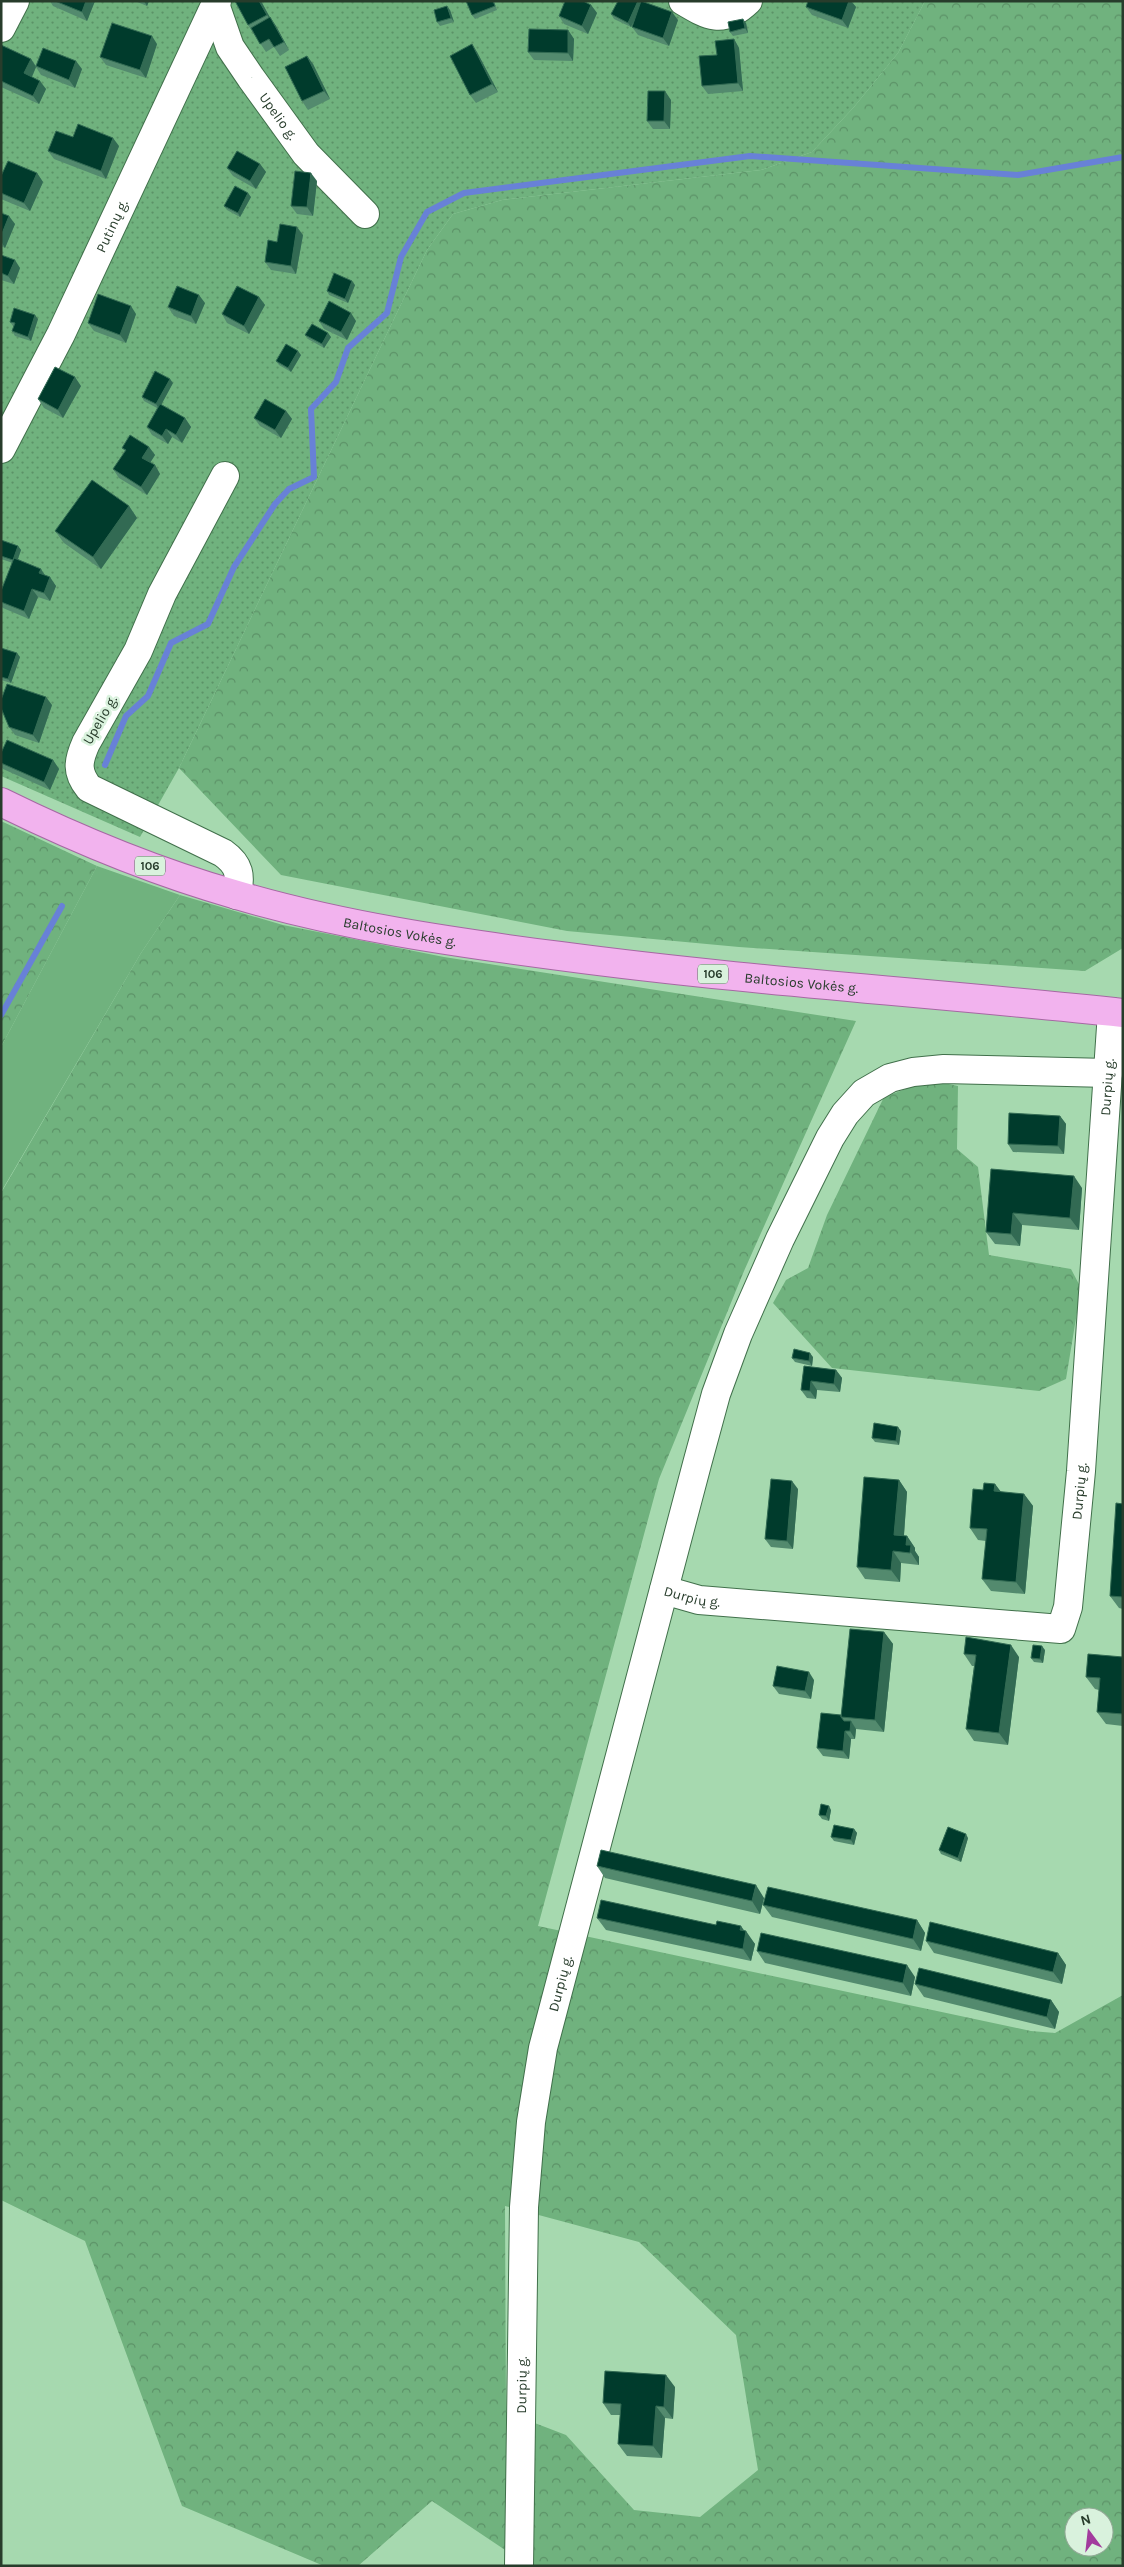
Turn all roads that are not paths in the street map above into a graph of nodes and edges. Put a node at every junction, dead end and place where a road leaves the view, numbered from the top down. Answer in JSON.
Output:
{"nodes":[{"id":1,"x":15,"y":1,"type":"edge"},
{"id":2,"x":683,"y":1,"type":"edge"},
{"id":3,"x":748,"y":1,"type":"edge"},
{"id":4,"x":216,"y":3,"type":"edge"},
{"id":5,"x":1,"y":28,"type":"edge"},
{"id":6,"x":365,"y":214,"type":"dead end"},
{"id":7,"x":1,"y":449,"type":"edge"},
{"id":8,"x":225,"y":476,"type":"dead end"},
{"id":9,"x":1,"y":802,"type":"edge"},
{"id":10,"x":237,"y":895,"type":"junction"},
{"id":11,"x":1117,"y":1012,"type":"edge"},
{"id":12,"x":1108,"y":1073,"type":"junction"},
{"id":13,"x":664,"y":1590,"type":"junction"},
{"id":14,"x":519,"y":2566,"type":"edge"}],
"edges":[{"from":1,"to":5,"type":"street"},
{"from":2,"to":3,"type":"street"},
{"from":4,"to":6,"type":"street","name":"Upelio g."},
{"from":4,"to":7,"type":"street","name":"Putinų g."},
{"from":8,"to":10,"type":"street","name":"Upelio g."},
{"from":9,"to":10,"type":"main road","number":"106"},
{"from":10,"to":11,"type":"main road","name":"Baltosios Vokės g.","number":"106"},
{"from":11,"to":12,"type":"street","name":"Durpių g."},
{"from":12,"to":13,"type":"street"},
{"from":12,"to":13,"type":"street","name":"Durpių g."},
{"from":13,"to":14,"type":"street","name":"Durpių g."}]}
